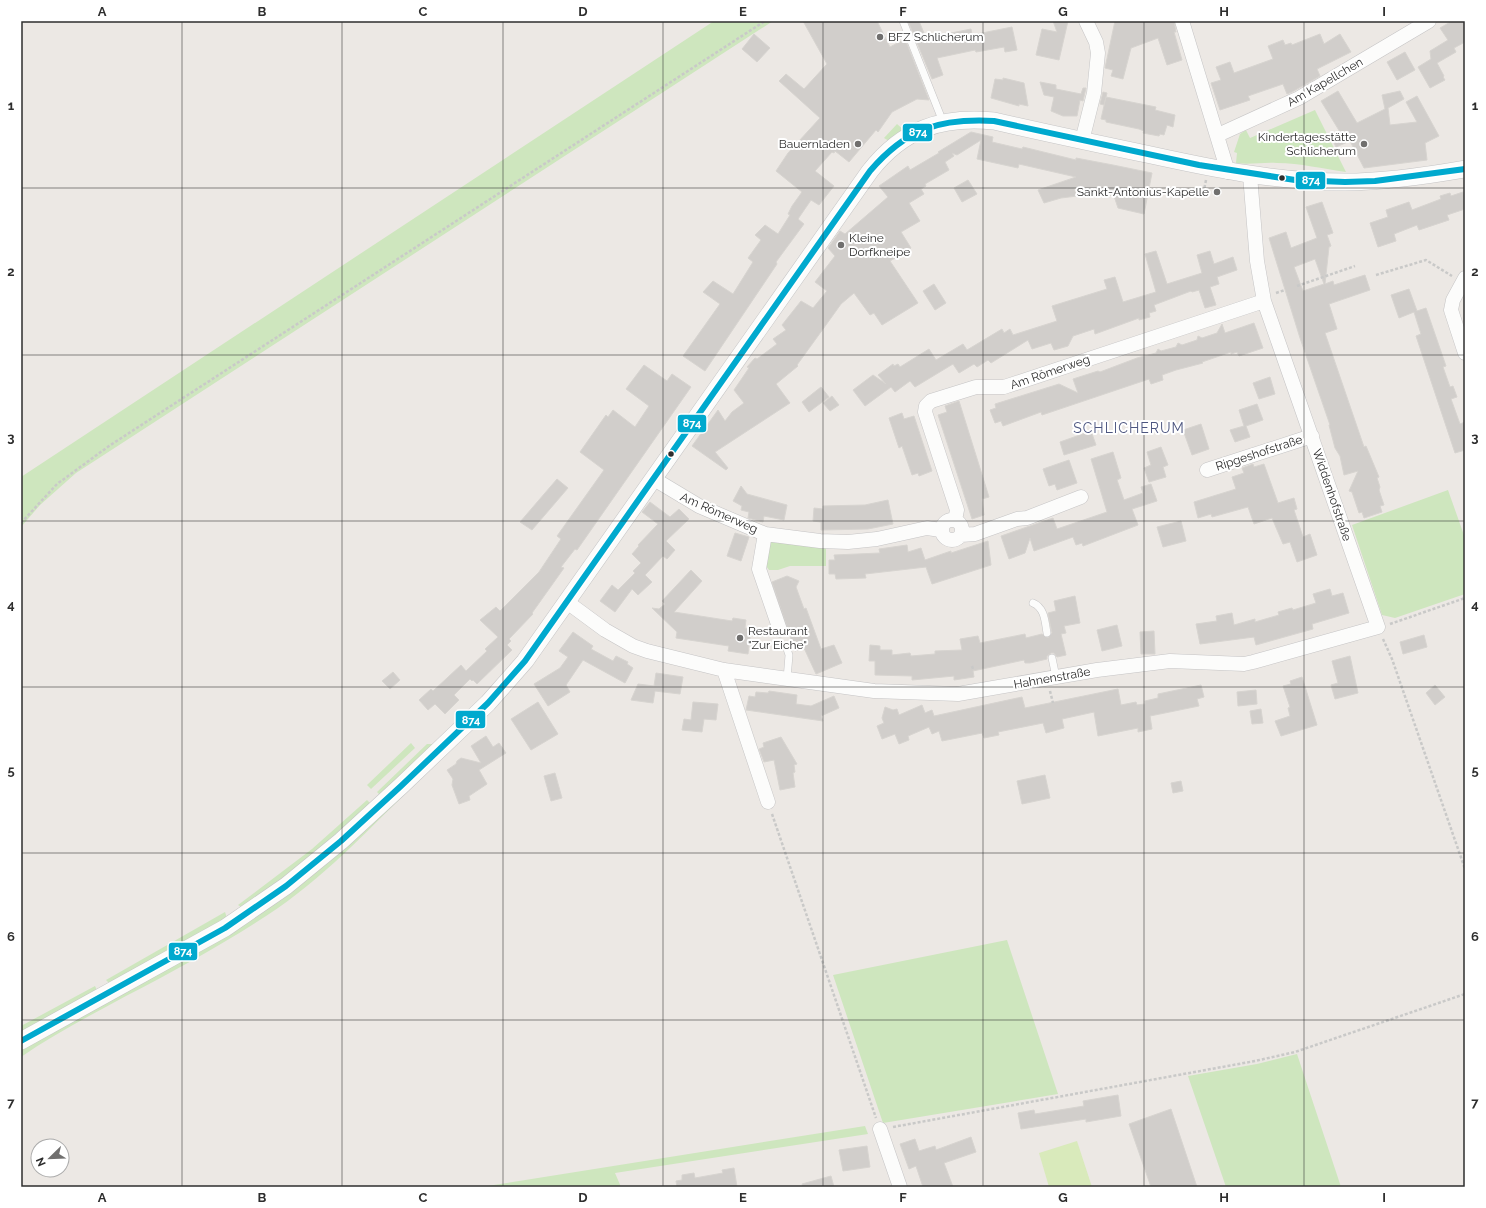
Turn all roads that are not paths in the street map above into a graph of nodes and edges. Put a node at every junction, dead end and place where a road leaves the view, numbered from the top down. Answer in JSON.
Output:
{"nodes":[{"id":1,"x":903,"y":21,"type":"edge"},
{"id":2,"x":1086,"y":21,"type":"edge"},
{"id":3,"x":1182,"y":21,"type":"edge"},
{"id":4,"x":1429,"y":21,"type":"edge"},
{"id":5,"x":944,"y":122,"type":"junction"},
{"id":6,"x":1218,"y":135,"type":"junction"},
{"id":7,"x":1082,"y":141,"type":"junction"},
{"id":8,"x":1465,"y":169,"type":"edge"},
{"id":9,"x":1228,"y":172,"type":"junction"},
{"id":10,"x":1250,"y":175,"type":"junction"},
{"id":11,"x":1464,"y":281,"type":"edge"},
{"id":12,"x":1264,"y":301,"type":"junction"},
{"id":13,"x":1465,"y":353,"type":"edge"},
{"id":14,"x":1312,"y":436,"type":"junction"},
{"id":15,"x":1207,"y":470,"type":"dead end"},
{"id":16,"x":654,"y":479,"type":"junction"},
{"id":17,"x":1081,"y":497,"type":"dead end"},
{"id":18,"x":956,"y":520,"type":"junction"},
{"id":19,"x":941,"y":530,"type":"junction"},
{"id":20,"x":765,"y":534,"type":"junction"},
{"id":21,"x":961,"y":535,"type":"junction"},
{"id":22,"x":567,"y":602,"type":"junction"},
{"id":23,"x":1033,"y":603,"type":"dead end"},
{"id":24,"x":1378,"y":627,"type":"joint"},
{"id":25,"x":780,"y":630,"type":"dead end"},
{"id":26,"x":1047,"y":633,"type":"dead end"},
{"id":27,"x":786,"y":646,"type":"dead end"},
{"id":28,"x":1052,"y":658,"type":"dead end"},
{"id":29,"x":724,"y":670,"type":"junction"},
{"id":30,"x":1056,"y":677,"type":"junction"},
{"id":31,"x":787,"y":679,"type":"junction"},
{"id":32,"x":768,"y":802,"type":"road end"},
{"id":33,"x":21,"y":1041,"type":"edge"},
{"id":34,"x":880,"y":1129,"type":"road end"},
{"id":35,"x":900,"y":1187,"type":"edge"}],
"edges":[{"from":1,"to":5,"type":"lane"},
{"from":2,"to":7,"type":"street"},
{"from":3,"to":6,"type":"street"},
{"from":4,"to":6,"type":"street","name":"Am Kapellchen"},
{"from":5,"to":7,"type":"street"},
{"from":5,"to":16,"type":"street"},
{"from":6,"to":9,"type":"street"},
{"from":7,"to":9,"type":"street"},
{"from":8,"to":10,"type":"street"},
{"from":9,"to":10,"type":"street"},
{"from":10,"to":12,"type":"street","name":"Widdenhofstraße"},
{"from":11,"to":13,"type":"street"},
{"from":12,"to":14,"type":"street","name":"Widdenhofstraße"},
{"from":12,"to":18,"type":"street","name":"Am Römerweg"},
{"from":14,"to":15,"type":"street","name":"Ripgeshofstraße"},
{"from":14,"to":24,"type":"street","name":"Widdenhofstraße"},
{"from":16,"to":20,"type":"street","name":"Am Römerweg"},
{"from":16,"to":22,"type":"street"},
{"from":17,"to":21,"type":"street"},
{"from":18,"to":19,"type":"street"},
{"from":18,"to":21,"type":"street","name":"Am Römerweg"},
{"from":19,"to":20,"type":"street","name":"Am Römerweg"},
{"from":19,"to":21,"type":"street"},
{"from":20,"to":25,"type":"street","name":"Am Römerweg"},
{"from":22,"to":29,"type":"street","name":"Hahnenstraße"},
{"from":22,"to":33,"type":"street"},
{"from":23,"to":26,"type":"lane"},
{"from":24,"to":30,"type":"street","name":"Hahnenstraße"},
{"from":27,"to":31,"type":"lane"},
{"from":28,"to":30,"type":"lane"},
{"from":29,"to":31,"type":"street","name":"Hahnenstraße"},
{"from":29,"to":32,"type":"street"},
{"from":30,"to":31,"type":"street","name":"Hahnenstraße"},
{"from":34,"to":35,"type":"street"}]}
